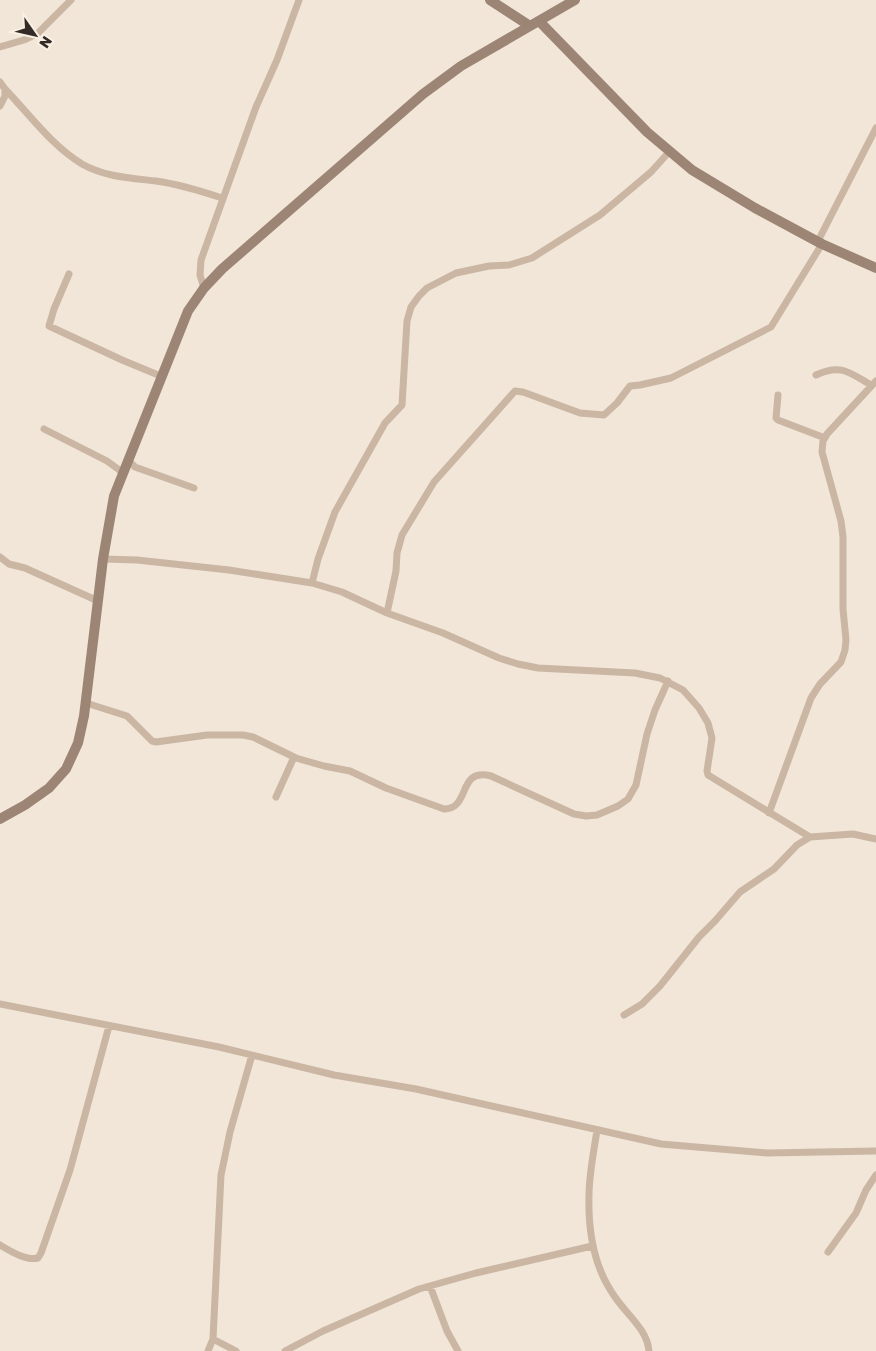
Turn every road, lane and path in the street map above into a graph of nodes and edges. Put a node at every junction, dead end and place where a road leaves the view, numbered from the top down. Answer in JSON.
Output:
{"nodes":[{"id":1,"x":71,"y":0,"type":"edge"},
{"id":2,"x":299,"y":0,"type":"edge"},
{"id":3,"x":490,"y":0,"type":"edge"},
{"id":4,"x":575,"y":0,"type":"edge"},
{"id":5,"x":534,"y":24,"type":"junction"},
{"id":6,"x":0,"y":48,"type":"edge"},
{"id":7,"x":0,"y":82,"type":"edge"},
{"id":8,"x":5,"y":89,"type":"junction"},
{"id":9,"x":0,"y":106,"type":"edge"},
{"id":10,"x":876,"y":128,"type":"edge"},
{"id":11,"x":669,"y":152,"type":"junction"},
{"id":12,"x":222,"y":198,"type":"junction"},
{"id":13,"x":820,"y":243,"type":"junction"},
{"id":14,"x":876,"y":268,"type":"edge"},
{"id":15,"x":69,"y":274,"type":"dead end"},
{"id":16,"x":204,"y":288,"type":"junction"},
{"id":17,"x":816,"y":374,"type":"dead end"},
{"id":18,"x":163,"y":377,"type":"junction"},
{"id":19,"x":874,"y":383,"type":"edge"},
{"id":20,"x":778,"y":395,"type":"dead end"},
{"id":21,"x":44,"y":429,"type":"dead end"},
{"id":22,"x":825,"y":438,"type":"junction"},
{"id":23,"x":128,"y":460,"type":"junction"},
{"id":24,"x":122,"y":472,"type":"junction"},
{"id":25,"x":194,"y":488,"type":"dead end"},
{"id":26,"x":0,"y":557,"type":"edge"},
{"id":27,"x":103,"y":559,"type":"junction"},
{"id":28,"x":312,"y":583,"type":"junction"},
{"id":29,"x":98,"y":601,"type":"junction"},
{"id":30,"x":387,"y":613,"type":"junction"},
{"id":31,"x":668,"y":681,"type":"junction"},
{"id":32,"x":86,"y":703,"type":"junction"},
{"id":33,"x":294,"y":757,"type":"junction"},
{"id":34,"x":276,"y":797,"type":"dead end"},
{"id":35,"x":769,"y":813,"type":"junction"},
{"id":36,"x":0,"y":819,"type":"edge"},
{"id":37,"x":810,"y":837,"type":"junction"},
{"id":38,"x":876,"y":839,"type":"edge"},
{"id":39,"x":0,"y":1004,"type":"edge"},
{"id":40,"x":624,"y":1015,"type":"dead end"},
{"id":41,"x":109,"y":1026,"type":"junction"},
{"id":42,"x":252,"y":1055,"type":"junction"},
{"id":43,"x":597,"y":1130,"type":"junction"},
{"id":44,"x":876,"y":1152,"type":"edge"},
{"id":45,"x":876,"y":1175,"type":"edge"},
{"id":46,"x":0,"y":1245,"type":"edge"},
{"id":47,"x":592,"y":1246,"type":"junction"},
{"id":48,"x":828,"y":1252,"type":"dead end"},
{"id":49,"x":430,"y":1286,"type":"junction"},
{"id":50,"x":213,"y":1339,"type":"junction"},
{"id":51,"x":208,"y":1351,"type":"edge"},
{"id":52,"x":236,"y":1351,"type":"edge"},
{"id":53,"x":285,"y":1351,"type":"edge"},
{"id":54,"x":458,"y":1351,"type":"edge"},
{"id":55,"x":649,"y":1351,"type":"edge"}],
"edges":[{"from":1,"to":6,"type":"street"},
{"from":2,"to":12,"type":"street"},
{"from":3,"to":5,"type":"main road"},
{"from":4,"to":5,"type":"main road"},
{"from":5,"to":11,"type":"main road"},
{"from":5,"to":16,"type":"main road"},
{"from":7,"to":8,"type":"street"},
{"from":8,"to":9,"type":"street"},
{"from":8,"to":12,"type":"street"},
{"from":10,"to":13,"type":"street"},
{"from":11,"to":13,"type":"main road"},
{"from":11,"to":28,"type":"street"},
{"from":12,"to":16,"type":"street"},
{"from":13,"to":14,"type":"main road"},
{"from":13,"to":30,"type":"street"},
{"from":15,"to":18,"type":"street"},
{"from":16,"to":18,"type":"main road"},
{"from":17,"to":19,"type":"street"},
{"from":18,"to":23,"type":"main road"},
{"from":19,"to":22,"type":"street"},
{"from":20,"to":22,"type":"street"},
{"from":21,"to":24,"type":"street"},
{"from":22,"to":35,"type":"street"},
{"from":23,"to":24,"type":"main road"},
{"from":23,"to":25,"type":"street"},
{"from":24,"to":27,"type":"main road"},
{"from":26,"to":29,"type":"street"},
{"from":27,"to":28,"type":"street"},
{"from":27,"to":29,"type":"main road"},
{"from":28,"to":30,"type":"street"},
{"from":29,"to":32,"type":"main road"},
{"from":30,"to":31,"type":"street"},
{"from":31,"to":33,"type":"street"},
{"from":31,"to":35,"type":"street"},
{"from":32,"to":33,"type":"street"},
{"from":32,"to":36,"type":"main road"},
{"from":33,"to":34,"type":"street"},
{"from":35,"to":37,"type":"street"},
{"from":37,"to":38,"type":"street"},
{"from":37,"to":40,"type":"street"},
{"from":39,"to":41,"type":"street"},
{"from":41,"to":42,"type":"street"},
{"from":41,"to":46,"type":"street"},
{"from":42,"to":43,"type":"street"},
{"from":42,"to":50,"type":"street"},
{"from":43,"to":44,"type":"street"},
{"from":43,"to":47,"type":"street"},
{"from":45,"to":48,"type":"street"},
{"from":47,"to":49,"type":"street"},
{"from":47,"to":55,"type":"street"},
{"from":49,"to":53,"type":"street"},
{"from":49,"to":54,"type":"street"},
{"from":50,"to":51,"type":"street"},
{"from":50,"to":52,"type":"street"}]}
